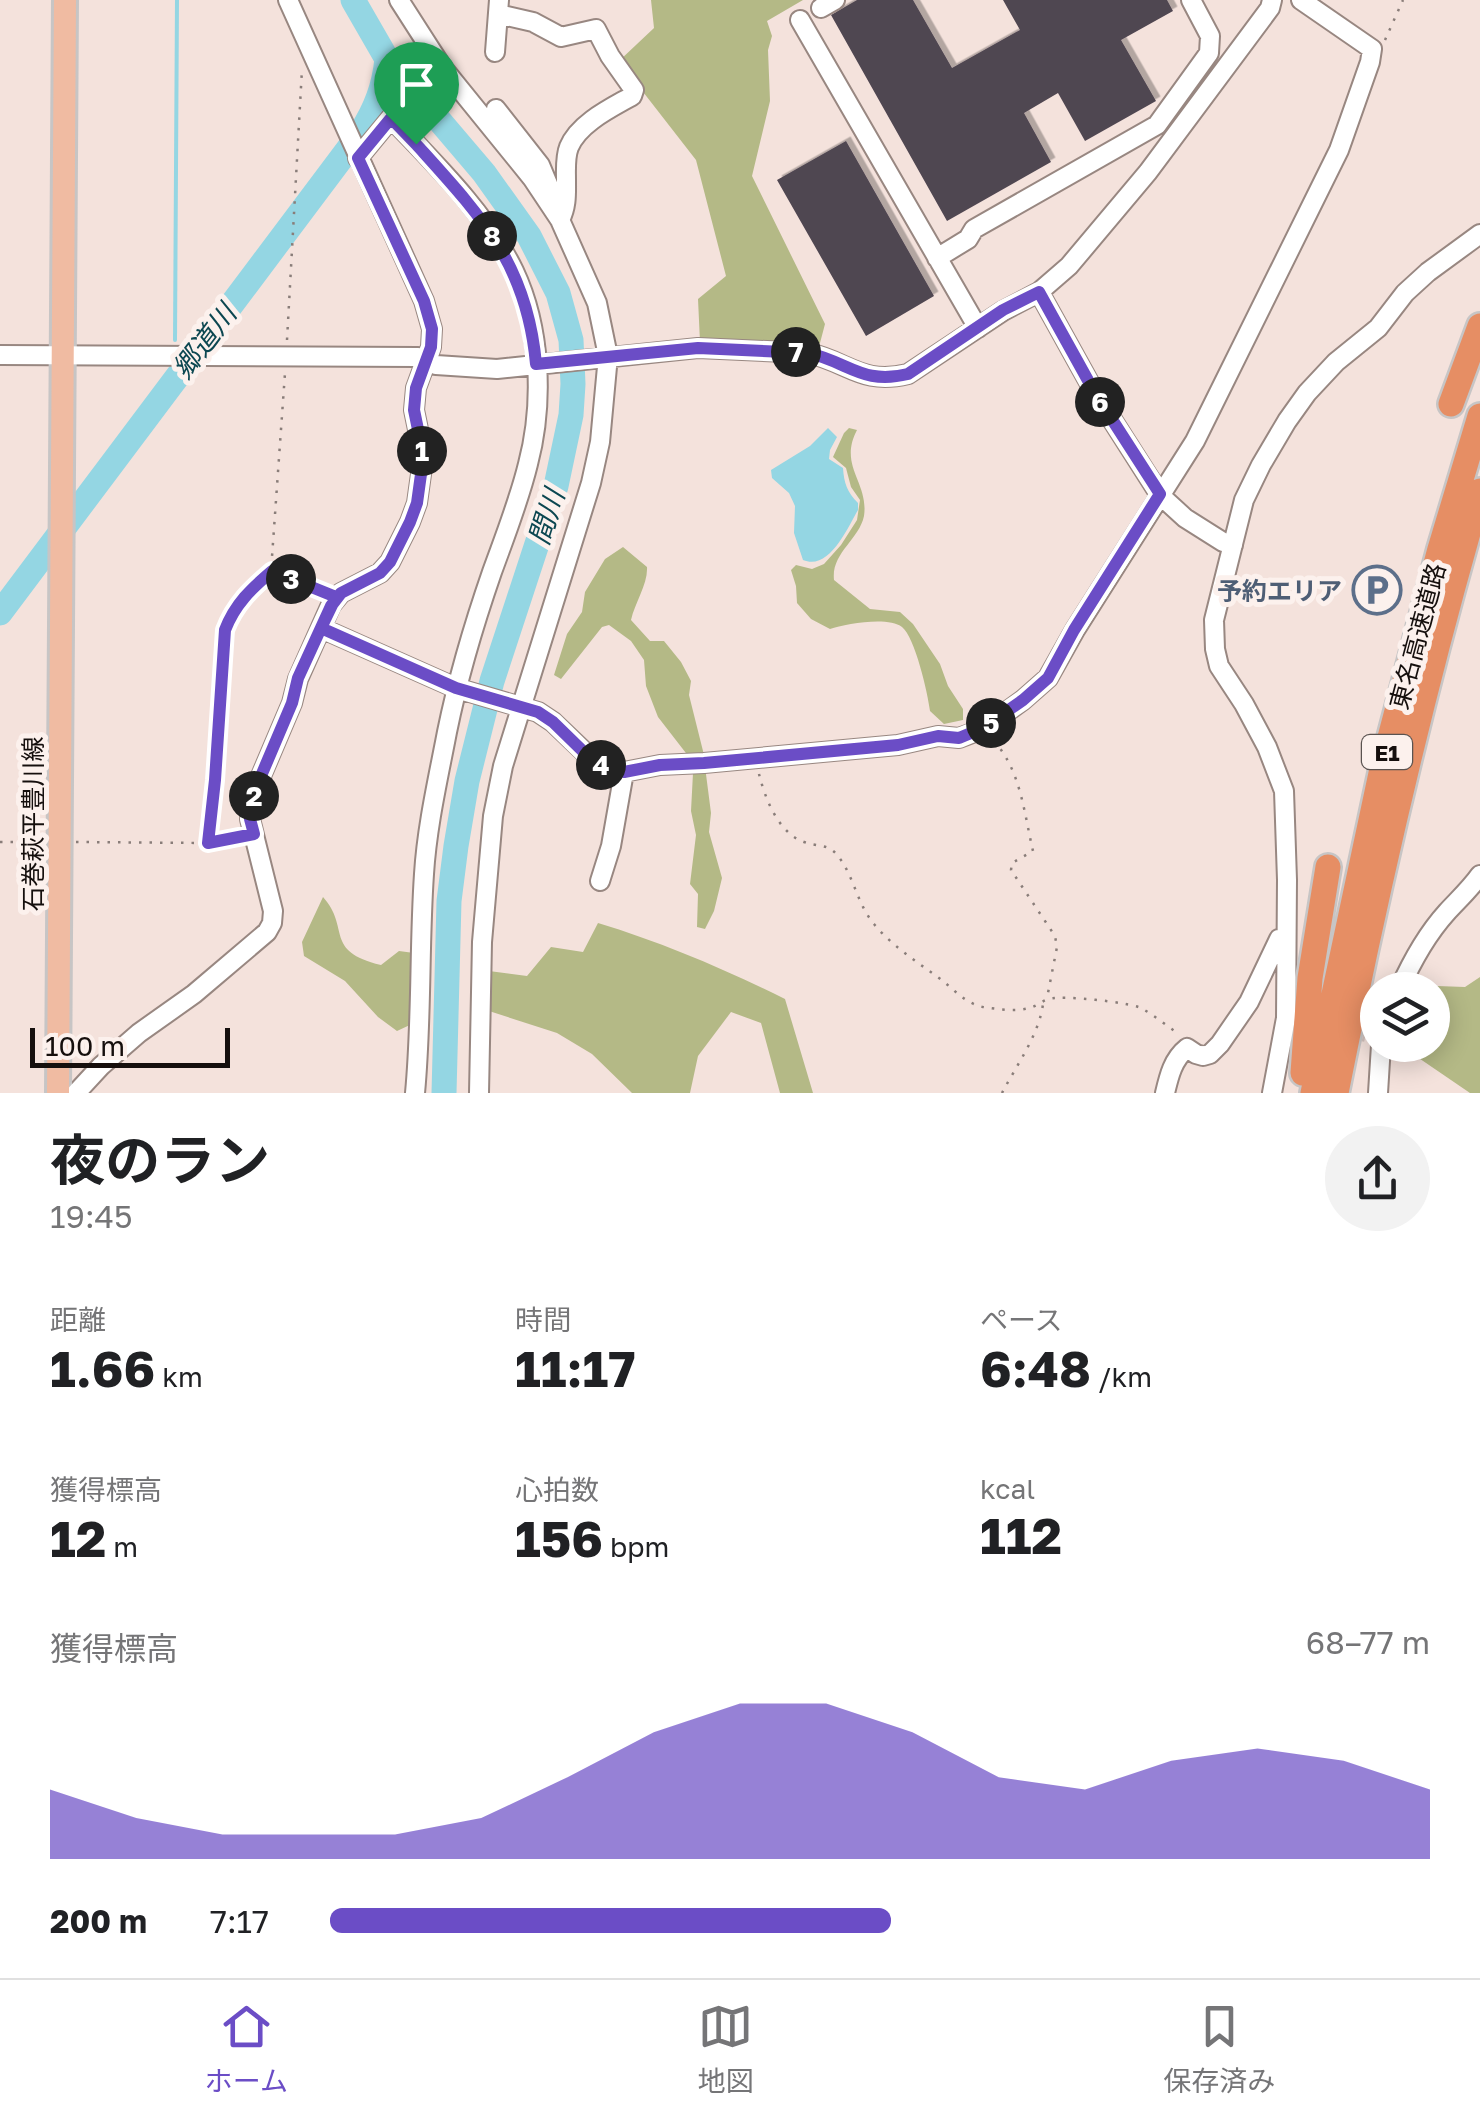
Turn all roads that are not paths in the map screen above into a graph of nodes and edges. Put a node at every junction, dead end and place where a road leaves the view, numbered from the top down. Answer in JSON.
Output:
{"nodes":[{"id":1,"x":65,"y":0,"type":"edge"},
{"id":2,"x":288,"y":0,"type":"edge"},
{"id":3,"x":400,"y":0,"type":"edge"},
{"id":4,"x":1191,"y":0,"type":"edge"},
{"id":5,"x":1272,"y":0,"type":"edge"},
{"id":6,"x":1301,"y":0,"type":"edge"},
{"id":7,"x":498,"y":7,"type":"edge"},
{"id":8,"x":800,"y":20,"type":"dead end"},
{"id":9,"x":495,"y":52,"type":"dead end"},
{"id":10,"x":496,"y":109,"type":"dead end"},
{"id":11,"x":358,"y":157,"type":"junction"},
{"id":12,"x":562,"y":216,"type":"junction"},
{"id":13,"x":1480,"y":234,"type":"edge"},
{"id":14,"x":937,"y":258,"type":"junction"},
{"id":15,"x":1039,"y":292,"type":"junction"},
{"id":16,"x":1480,"y":326,"type":"edge"},
{"id":17,"x":978,"y":328,"type":"junction"},
{"id":18,"x":0,"y":355,"type":"edge"},
{"id":19,"x":63,"y":355,"type":"junction"},
{"id":20,"x":606,"y":357,"type":"junction"},
{"id":21,"x":426,"y":361,"type":"junction"},
{"id":22,"x":540,"y":363,"type":"junction"},
{"id":23,"x":1451,"y":404,"type":"dead end"},
{"id":24,"x":1480,"y":416,"type":"edge"},
{"id":25,"x":1480,"y":491,"type":"edge"},
{"id":26,"x":1160,"y":494,"type":"junction"},
{"id":27,"x":1233,"y":545,"type":"junction"},
{"id":28,"x":321,"y":628,"type":"junction"},
{"id":29,"x":459,"y":689,"type":"junction"},
{"id":30,"x":518,"y":706,"type":"junction"},
{"id":31,"x":624,"y":772,"type":"junction"},
{"id":32,"x":1328,"y":867,"type":"dead end"},
{"id":33,"x":1480,"y":875,"type":"edge"},
{"id":34,"x":600,"y":881,"type":"dead end"},
{"id":35,"x":1286,"y":938,"type":"junction"},
{"id":36,"x":1409,"y":972,"type":"edge"},
{"id":37,"x":1376,"y":1062,"type":"edge"},
{"id":38,"x":58,"y":1093,"type":"edge"},
{"id":39,"x":76,"y":1093,"type":"edge"},
{"id":40,"x":415,"y":1093,"type":"edge"},
{"id":41,"x":479,"y":1093,"type":"edge"},
{"id":42,"x":1166,"y":1093,"type":"edge"},
{"id":43,"x":1272,"y":1093,"type":"edge"},
{"id":44,"x":1302,"y":1093,"type":"edge"},
{"id":45,"x":1312,"y":1093,"type":"edge"},
{"id":46,"x":1336,"y":1093,"type":"edge"},
{"id":47,"x":1378,"y":1093,"type":"edge"}],
"edges":[{"from":1,"to":19,"type":"main road"},
{"from":2,"to":11,"type":"street"},
{"from":3,"to":12,"type":"street"},
{"from":4,"to":14,"type":"street"},
{"from":5,"to":15,"type":"street"},
{"from":6,"to":26,"type":"street"},
{"from":7,"to":9,"type":"street"},
{"from":7,"to":12,"type":"street"},
{"from":8,"to":14,"type":"street"},
{"from":10,"to":12,"type":"street"},
{"from":11,"to":21,"type":"street"},
{"from":11,"to":22,"type":"street"},
{"from":12,"to":20,"type":"street"},
{"from":13,"to":27,"type":"street"},
{"from":14,"to":17,"type":"street"},
{"from":15,"to":17,"type":"street"},
{"from":15,"to":26,"type":"street"},
{"from":16,"to":23,"type":"highway"},
{"from":17,"to":20,"type":"street"},
{"from":18,"to":19,"type":"street"},
{"from":19,"to":21,"type":"street"},
{"from":19,"to":38,"type":"main road","name":"石巻萩平豊川線"},
{"from":20,"to":22,"type":"street"},
{"from":20,"to":30,"type":"street"},
{"from":21,"to":22,"type":"street"},
{"from":21,"to":28,"type":"street"},
{"from":22,"to":29,"type":"street"},
{"from":24,"to":45,"type":"highway","name":"東名高速道路","number":"E1"},
{"from":25,"to":46,"type":"highway","name":"東名高速道路","number":"E1"},
{"from":26,"to":27,"type":"street"},
{"from":26,"to":31,"type":"street"},
{"from":27,"to":35,"type":"street"},
{"from":28,"to":29,"type":"street"},
{"from":28,"to":39,"type":"street"},
{"from":29,"to":30,"type":"street"},
{"from":29,"to":40,"type":"street"},
{"from":30,"to":31,"type":"street"},
{"from":30,"to":41,"type":"street"},
{"from":31,"to":34,"type":"street"},
{"from":32,"to":44,"type":"highway"},
{"from":33,"to":36,"type":"street"},
{"from":35,"to":42,"type":"street"},
{"from":35,"to":43,"type":"street"},
{"from":37,"to":47,"type":"street"}]}
